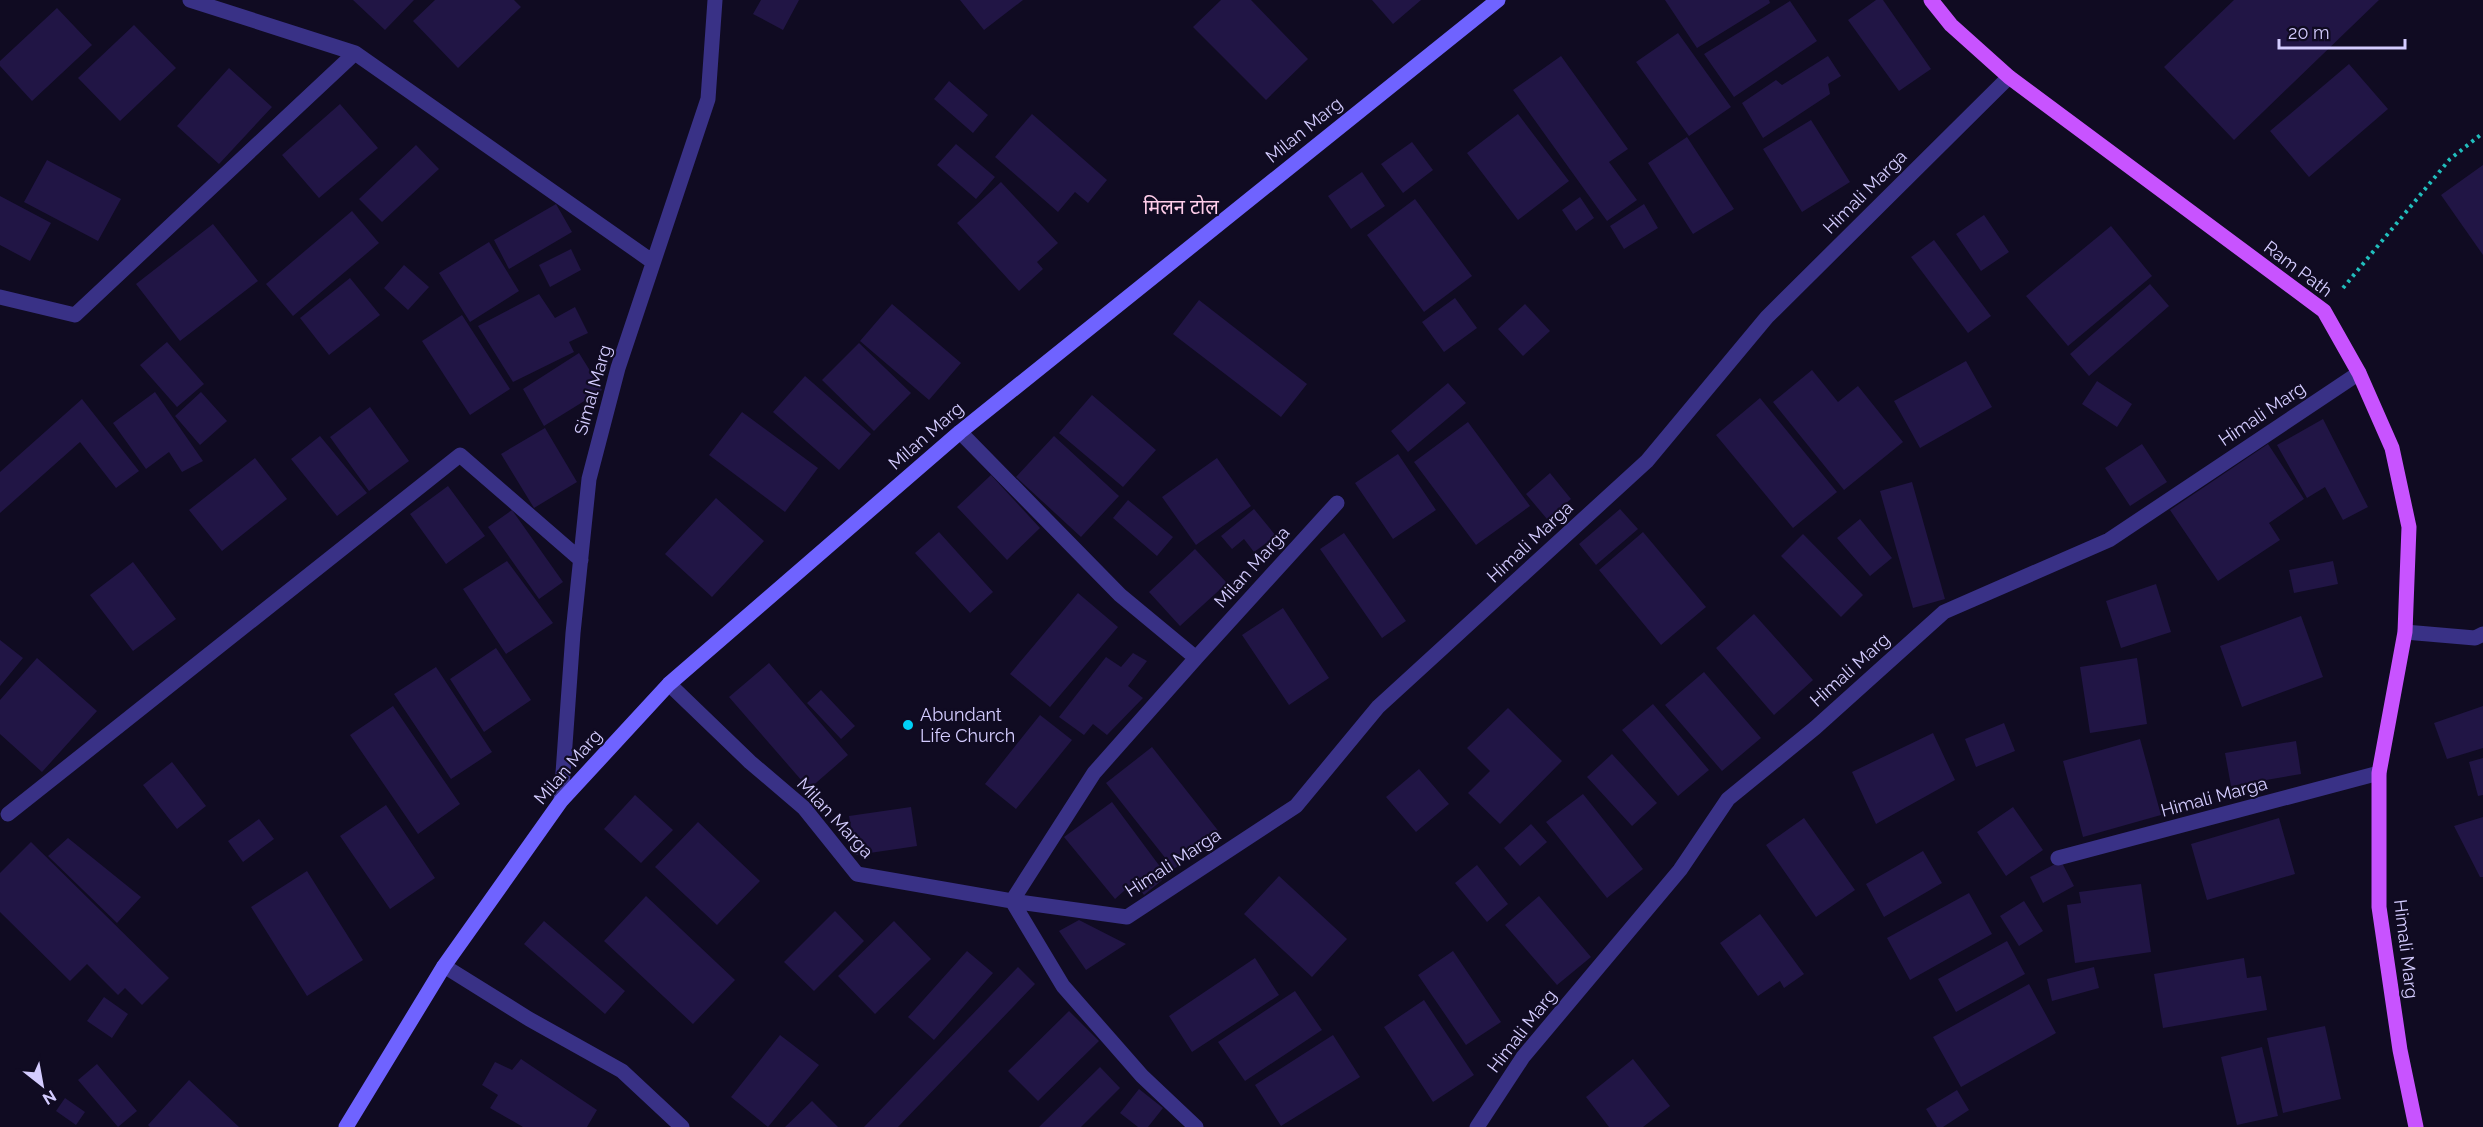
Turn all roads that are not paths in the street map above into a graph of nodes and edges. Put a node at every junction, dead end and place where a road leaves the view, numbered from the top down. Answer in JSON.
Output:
{"nodes":[{"id":1,"x":190,"y":0,"type":"edge"},
{"id":2,"x":715,"y":0,"type":"edge"},
{"id":3,"x":1498,"y":0,"type":"edge"},
{"id":4,"x":1931,"y":0,"type":"edge"},
{"id":5,"x":355,"y":53,"type":"junction"},
{"id":6,"x":2009,"y":77,"type":"junction"},
{"id":7,"x":653,"y":262,"type":"junction"},
{"id":8,"x":0,"y":297,"type":"edge"},
{"id":9,"x":2359,"y":373,"type":"junction"},
{"id":10,"x":960,"y":432,"type":"junction"},
{"id":11,"x":1337,"y":503,"type":"dead end"},
{"id":12,"x":581,"y":560,"type":"junction"},
{"id":13,"x":2405,"y":632,"type":"junction"},
{"id":14,"x":2483,"y":634,"type":"edge"},
{"id":15,"x":1196,"y":658,"type":"junction"},
{"id":16,"x":669,"y":684,"type":"junction"},
{"id":17,"x":2379,"y":773,"type":"junction"},
{"id":18,"x":561,"y":801,"type":"junction"},
{"id":19,"x":3,"y":815,"type":"edge"},
{"id":20,"x":2058,"y":858,"type":"dead end"},
{"id":21,"x":1012,"y":901,"type":"junction"},
{"id":22,"x":444,"y":966,"type":"junction"},
{"id":23,"x":346,"y":1127,"type":"edge"},
{"id":24,"x":682,"y":1127,"type":"edge"},
{"id":25,"x":1196,"y":1127,"type":"edge"},
{"id":26,"x":1477,"y":1127,"type":"edge"},
{"id":27,"x":2416,"y":1127,"type":"edge"}],
"edges":[{"from":1,"to":5,"type":"street"},
{"from":2,"to":7,"type":"street","name":"Simal Marg"},
{"from":3,"to":10,"type":"main road","name":"Milan Marg"},
{"from":4,"to":6,"type":"main road","name":"Ram Path"},
{"from":5,"to":7,"type":"street"},
{"from":5,"to":8,"type":"street"},
{"from":6,"to":9,"type":"main road","name":"Ram Path"},
{"from":6,"to":21,"type":"street","name":"Himali Marga"},
{"from":7,"to":12,"type":"street","name":"Simal Marg"},
{"from":9,"to":13,"type":"main road","name":"Ram Path"},
{"from":9,"to":26,"type":"street","name":"Himali Marg"},
{"from":10,"to":15,"type":"street"},
{"from":10,"to":16,"type":"main road","name":"Milan Marg"},
{"from":11,"to":15,"type":"street","name":"Milan Marga"},
{"from":12,"to":18,"type":"street","name":"Simal Marg"},
{"from":12,"to":19,"type":"street"},
{"from":13,"to":14,"type":"street"},
{"from":13,"to":17,"type":"main road","name":"Ram Path"},
{"from":15,"to":21,"type":"street","name":"Milan Marga"},
{"from":16,"to":18,"type":"main road","name":"Milan Marg"},
{"from":16,"to":21,"type":"street","name":"Milan Marga"},
{"from":17,"to":20,"type":"street","name":"Himali Marga"},
{"from":17,"to":27,"type":"main road","name":"Himali Marg"},
{"from":18,"to":22,"type":"main road","name":"Milan Marg"},
{"from":21,"to":25,"type":"street"},
{"from":22,"to":23,"type":"main road","name":"Milan Marg"},
{"from":22,"to":24,"type":"street"}]}
